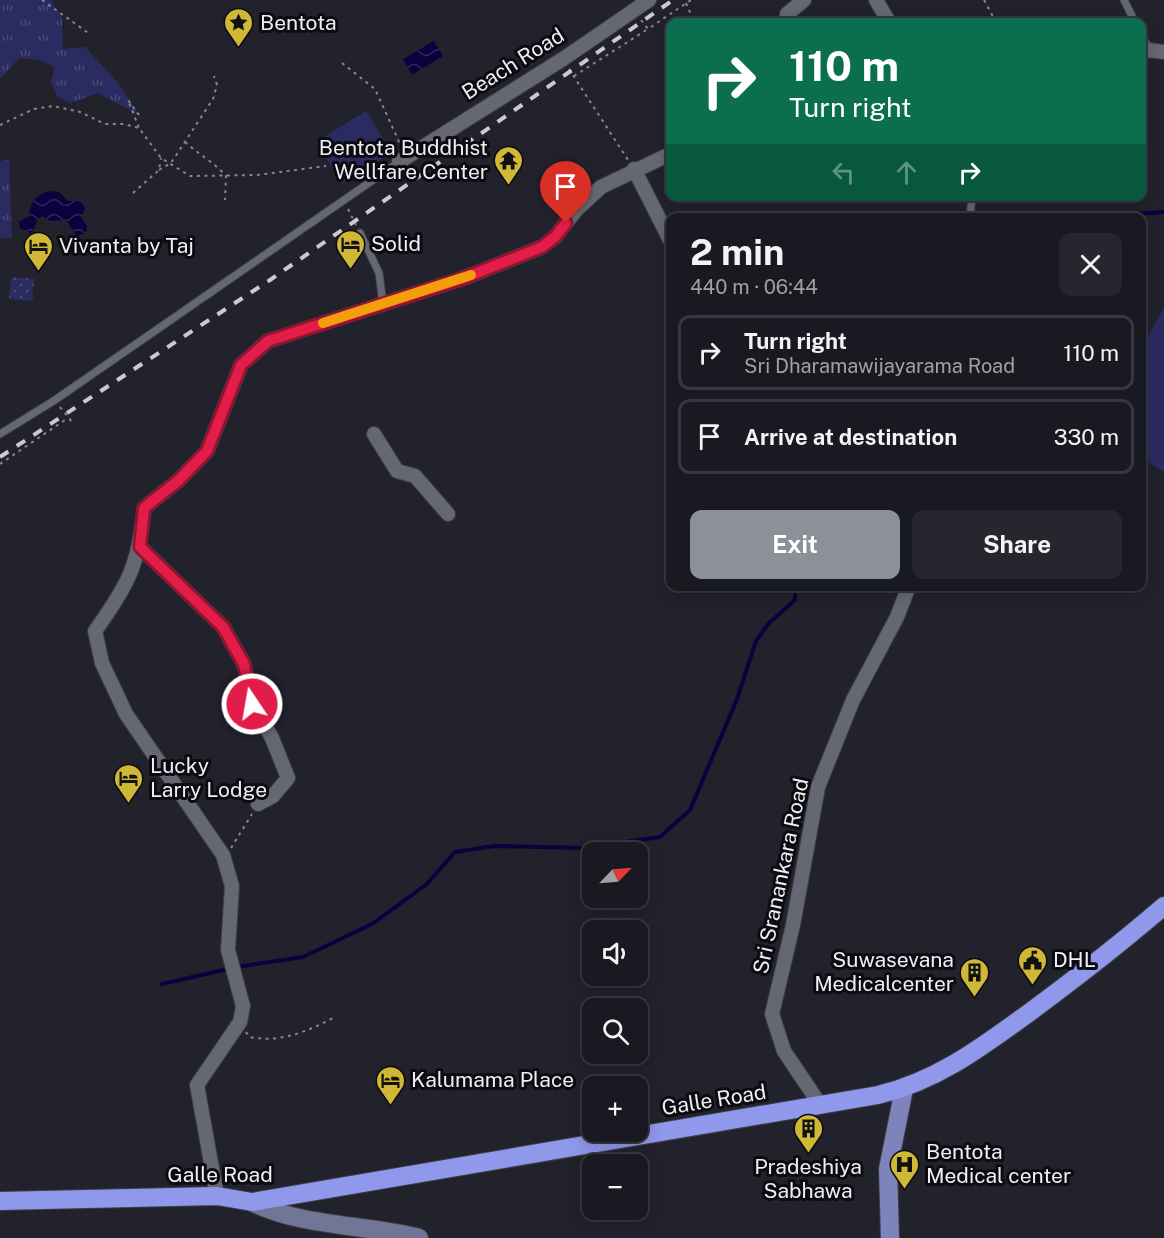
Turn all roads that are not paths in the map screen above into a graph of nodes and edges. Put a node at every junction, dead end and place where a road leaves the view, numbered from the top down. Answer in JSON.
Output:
{"nodes":[{"id":1,"x":649,"y":0,"type":"edge"},
{"id":2,"x":804,"y":0,"type":"edge"},
{"id":3,"x":876,"y":0,"type":"edge"},
{"id":4,"x":1124,"y":0,"type":"edge"},
{"id":5,"x":786,"y":18,"type":"edge"},
{"id":6,"x":887,"y":18,"type":"edge"},
{"id":7,"x":1133,"y":18,"type":"edge"},
{"id":8,"x":1146,"y":52,"type":"edge"},
{"id":9,"x":1164,"y":52,"type":"edge"},
{"id":10,"x":666,"y":156,"type":"edge"},
{"id":11,"x":402,"y":160,"type":"joint"},
{"id":12,"x":634,"y":169,"type":"junction"},
{"id":13,"x":666,"y":232,"type":"edge"},
{"id":14,"x":360,"y":233,"type":"road end"},
{"id":15,"x":383,"y":304,"type":"junction"},
{"id":16,"x":0,"y":434,"type":"edge"},
{"id":17,"x":374,"y":434,"type":"dead end"},
{"id":18,"x":448,"y":514,"type":"dead end"},
{"id":19,"x":140,"y":547,"type":"junction"},
{"id":20,"x":907,"y":591,"type":"edge"},
{"id":21,"x":258,"y":804,"type":"dead end"},
{"id":22,"x":1164,"y":906,"type":"edge"},
{"id":23,"x":904,"y":1089,"type":"junction"},
{"id":24,"x":821,"y":1106,"type":"junction"},
{"id":25,"x":217,"y":1196,"type":"junction"},
{"id":26,"x":0,"y":1202,"type":"edge"},
{"id":27,"x":252,"y":1202,"type":"junction"},
{"id":28,"x":419,"y":1238,"type":"edge"},
{"id":29,"x":890,"y":1238,"type":"edge"}],
"edges":[{"from":1,"to":11,"type":"street","name":"Beach Road"},
{"from":2,"to":5,"type":"street"},
{"from":3,"to":6,"type":"street"},
{"from":4,"to":7,"type":"lane"},
{"from":8,"to":9,"type":"street"},
{"from":10,"to":12,"type":"street"},
{"from":11,"to":16,"type":"lane"},
{"from":12,"to":13,"type":"street"},
{"from":12,"to":15,"type":"street"},
{"from":14,"to":15,"type":"lane"},
{"from":15,"to":19,"type":"street"},
{"from":17,"to":18,"type":"street"},
{"from":19,"to":21,"type":"street"},
{"from":19,"to":25,"type":"street"},
{"from":20,"to":24,"type":"street","name":"Sri Sranankara Road"},
{"from":22,"to":23,"type":"highway","name":"Galle Road"},
{"from":23,"to":24,"type":"highway","name":"Galle Road"},
{"from":23,"to":29,"type":"main road"},
{"from":24,"to":27,"type":"highway","name":"Galle Road"},
{"from":25,"to":26,"type":"highway","name":"Galle Road"},
{"from":25,"to":27,"type":"highway","name":"Galle Road"},
{"from":27,"to":28,"type":"street"}]}
